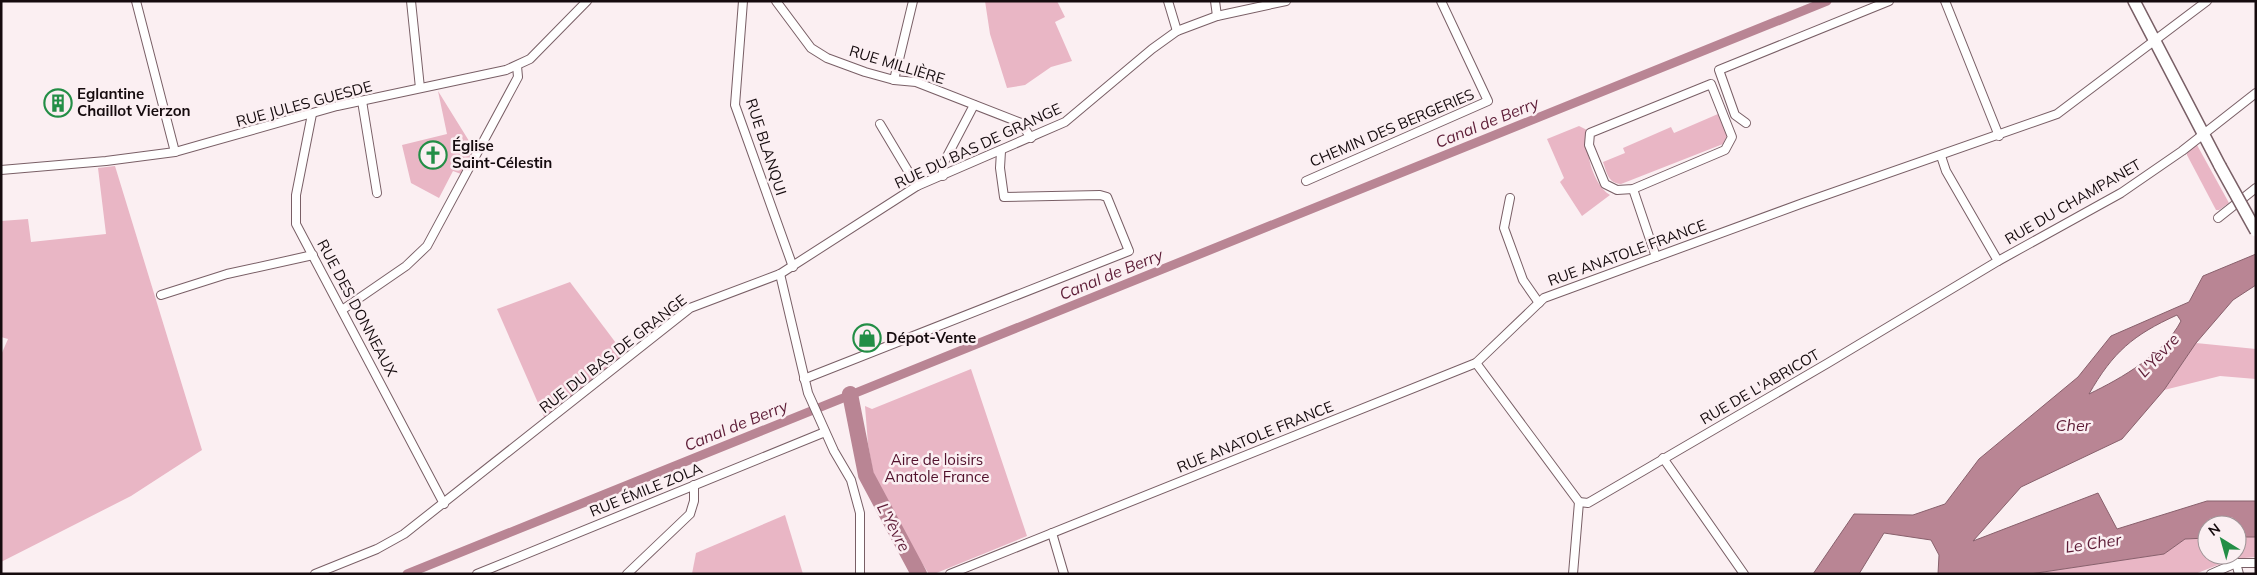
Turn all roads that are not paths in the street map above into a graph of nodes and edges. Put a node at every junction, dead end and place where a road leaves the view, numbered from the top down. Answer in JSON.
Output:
{"nodes":[{"id":1,"x":136,"y":1,"type":"edge"},
{"id":2,"x":411,"y":1,"type":"edge"},
{"id":3,"x":587,"y":1,"type":"edge"},
{"id":4,"x":744,"y":1,"type":"edge"},
{"id":5,"x":776,"y":1,"type":"edge"},
{"id":6,"x":914,"y":1,"type":"edge"},
{"id":7,"x":1168,"y":1,"type":"edge"},
{"id":8,"x":1215,"y":1,"type":"edge"},
{"id":9,"x":1286,"y":1,"type":"edge"},
{"id":10,"x":1441,"y":1,"type":"edge"},
{"id":11,"x":1889,"y":1,"type":"edge"},
{"id":12,"x":1945,"y":1,"type":"edge"},
{"id":13,"x":2134,"y":1,"type":"edge"},
{"id":14,"x":2208,"y":1,"type":"edge"},
{"id":15,"x":1217,"y":16,"type":"junction"},
{"id":16,"x":1176,"y":31,"type":"junction"},
{"id":17,"x":2155,"y":40,"type":"junction"},
{"id":18,"x":517,"y":66,"type":"junction"},
{"id":19,"x":894,"y":80,"type":"junction"},
{"id":20,"x":420,"y":88,"type":"junction"},
{"id":21,"x":2256,"y":93,"type":"edge"},
{"id":22,"x":362,"y":101,"type":"junction"},
{"id":23,"x":974,"y":105,"type":"junction"},
{"id":24,"x":312,"y":114,"type":"junction"},
{"id":25,"x":1746,"y":123,"type":"dead end"},
{"id":26,"x":880,"y":124,"type":"dead end"},
{"id":27,"x":2204,"y":134,"type":"junction"},
{"id":28,"x":2000,"y":136,"type":"junction"},
{"id":29,"x":1031,"y":138,"type":"junction"},
{"id":30,"x":1001,"y":151,"type":"junction"},
{"id":31,"x":175,"y":152,"type":"junction"},
{"id":32,"x":1941,"y":156,"type":"junction"},
{"id":33,"x":1,"y":170,"type":"edge"},
{"id":34,"x":942,"y":176,"type":"junction"},
{"id":35,"x":1306,"y":180,"type":"dead end"},
{"id":36,"x":917,"y":186,"type":"junction"},
{"id":37,"x":1633,"y":188,"type":"junction"},
{"id":38,"x":2256,"y":188,"type":"edge"},
{"id":39,"x":377,"y":193,"type":"dead end"},
{"id":40,"x":1510,"y":198,"type":"dead end"},
{"id":41,"x":2218,"y":218,"type":"dead end"},
{"id":42,"x":2256,"y":231,"type":"edge"},
{"id":43,"x":313,"y":256,"type":"junction"},
{"id":44,"x":1656,"y":257,"type":"junction"},
{"id":45,"x":1998,"y":261,"type":"junction"},
{"id":46,"x":793,"y":267,"type":"junction"},
{"id":47,"x":780,"y":274,"type":"junction"},
{"id":48,"x":161,"y":295,"type":"dead end"},
{"id":49,"x":1539,"y":303,"type":"junction"},
{"id":50,"x":342,"y":310,"type":"junction"},
{"id":51,"x":1476,"y":363,"type":"junction"},
{"id":52,"x":804,"y":380,"type":"junction"},
{"id":53,"x":825,"y":432,"type":"junction"},
{"id":54,"x":1663,"y":458,"type":"junction"},
{"id":55,"x":694,"y":485,"type":"junction"},
{"id":56,"x":1579,"y":502,"type":"junction"},
{"id":57,"x":444,"y":504,"type":"junction"},
{"id":58,"x":1052,"y":533,"type":"junction"},
{"id":59,"x":2234,"y":565,"type":"edge"},
{"id":60,"x":315,"y":574,"type":"edge"},
{"id":61,"x":477,"y":574,"type":"edge"},
{"id":62,"x":627,"y":574,"type":"edge"},
{"id":63,"x":860,"y":574,"type":"edge"},
{"id":64,"x":950,"y":574,"type":"edge"},
{"id":65,"x":1064,"y":574,"type":"edge"},
{"id":66,"x":1573,"y":574,"type":"edge"},
{"id":67,"x":1744,"y":574,"type":"edge"},
{"id":68,"x":2211,"y":574,"type":"edge"}],
"edges":[{"from":1,"to":31,"type":"street"},
{"from":2,"to":20,"type":"street"},
{"from":3,"to":18,"type":"street","name":"RUE JULES GUESDE"},
{"from":4,"to":46,"type":"street","name":"RUE BLANQUI"},
{"from":5,"to":19,"type":"street","name":"RUE MILLIÈRE"},
{"from":6,"to":19,"type":"street"},
{"from":7,"to":16,"type":"street"},
{"from":8,"to":15,"type":"street"},
{"from":9,"to":15,"type":"street","name":"RUE DU BAS DE GRANGE"},
{"from":10,"to":35,"type":"street","name":"CHEMIN DES BERGERIES"},
{"from":11,"to":25,"type":"street"},
{"from":12,"to":28,"type":"street"},
{"from":13,"to":17,"type":"main road"},
{"from":14,"to":17,"type":"street","name":"RUE ANATOLE FRANCE"},
{"from":15,"to":16,"type":"street","name":"RUE DU BAS DE GRANGE"},
{"from":16,"to":29,"type":"street","name":"RUE DU BAS DE GRANGE"},
{"from":17,"to":27,"type":"main road"},
{"from":17,"to":28,"type":"street","name":"RUE ANATOLE FRANCE"},
{"from":18,"to":20,"type":"street","name":"RUE JULES GUESDE"},
{"from":18,"to":50,"type":"street"},
{"from":19,"to":23,"type":"street","name":"RUE MILLIÈRE"},
{"from":20,"to":22,"type":"street","name":"RUE JULES GUESDE"},
{"from":21,"to":27,"type":"street","name":"RUE DU CHAMPANET"},
{"from":22,"to":24,"type":"street","name":"RUE JULES GUESDE"},
{"from":22,"to":39,"type":"street"},
{"from":23,"to":29,"type":"street","name":"RUE MILLIÈRE"},
{"from":23,"to":34,"type":"street"},
{"from":24,"to":31,"type":"street","name":"RUE JULES GUESDE"},
{"from":24,"to":43,"type":"street","name":"RUE DES DONNEAUX"},
{"from":26,"to":36,"type":"street"},
{"from":27,"to":42,"type":"main road","bridge":true},
{"from":27,"to":45,"type":"street","name":"RUE DU CHAMPANET"},
{"from":28,"to":32,"type":"street","name":"RUE ANATOLE FRANCE"},
{"from":29,"to":30,"type":"street","name":"RUE DU BAS DE GRANGE"},
{"from":30,"to":34,"type":"street","name":"RUE DU BAS DE GRANGE"},
{"from":30,"to":52,"type":"street"},
{"from":31,"to":33,"type":"street","name":"RUE JULES GUESDE"},
{"from":32,"to":44,"type":"street","name":"RUE ANATOLE FRANCE"},
{"from":32,"to":45,"type":"street"},
{"from":34,"to":36,"type":"street","name":"RUE DU BAS DE GRANGE"},
{"from":36,"to":46,"type":"street","name":"RUE DU BAS DE GRANGE"},
{"from":37,"to":37,"type":"street"},
{"from":37,"to":44,"type":"street"},
{"from":38,"to":41,"type":"street"},
{"from":40,"to":49,"type":"street"},
{"from":43,"to":48,"type":"street"},
{"from":43,"to":50,"type":"street","name":"RUE DES DONNEAUX"},
{"from":44,"to":49,"type":"street","name":"RUE ANATOLE FRANCE"},
{"from":45,"to":54,"type":"street","name":"RUE DE L'ABRICOT"},
{"from":46,"to":47,"type":"street","name":"RUE DU BAS DE GRANGE"},
{"from":47,"to":52,"type":"street"},
{"from":47,"to":57,"type":"street","name":"RUE DU BAS DE GRANGE"},
{"from":49,"to":51,"type":"street","name":"RUE ANATOLE FRANCE"},
{"from":50,"to":57,"type":"street","name":"RUE DES DONNEAUX"},
{"from":51,"to":56,"type":"street"},
{"from":51,"to":58,"type":"street","name":"RUE ANATOLE FRANCE"},
{"from":52,"to":53,"type":"street"},
{"from":53,"to":55,"type":"street","name":"RUE ÉMILE ZOLA"},
{"from":53,"to":63,"type":"street"},
{"from":54,"to":56,"type":"street","name":"RUE DE L'ABRICOT"},
{"from":54,"to":67,"type":"street"},
{"from":55,"to":61,"type":"street","name":"RUE ÉMILE ZOLA"},
{"from":55,"to":62,"type":"street"},
{"from":56,"to":66,"type":"street"},
{"from":57,"to":60,"type":"street","name":"RUE DU BAS DE GRANGE"},
{"from":58,"to":64,"type":"street","name":"RUE ANATOLE FRANCE"},
{"from":58,"to":65,"type":"street"},
{"from":59,"to":68,"type":"street"}]}
